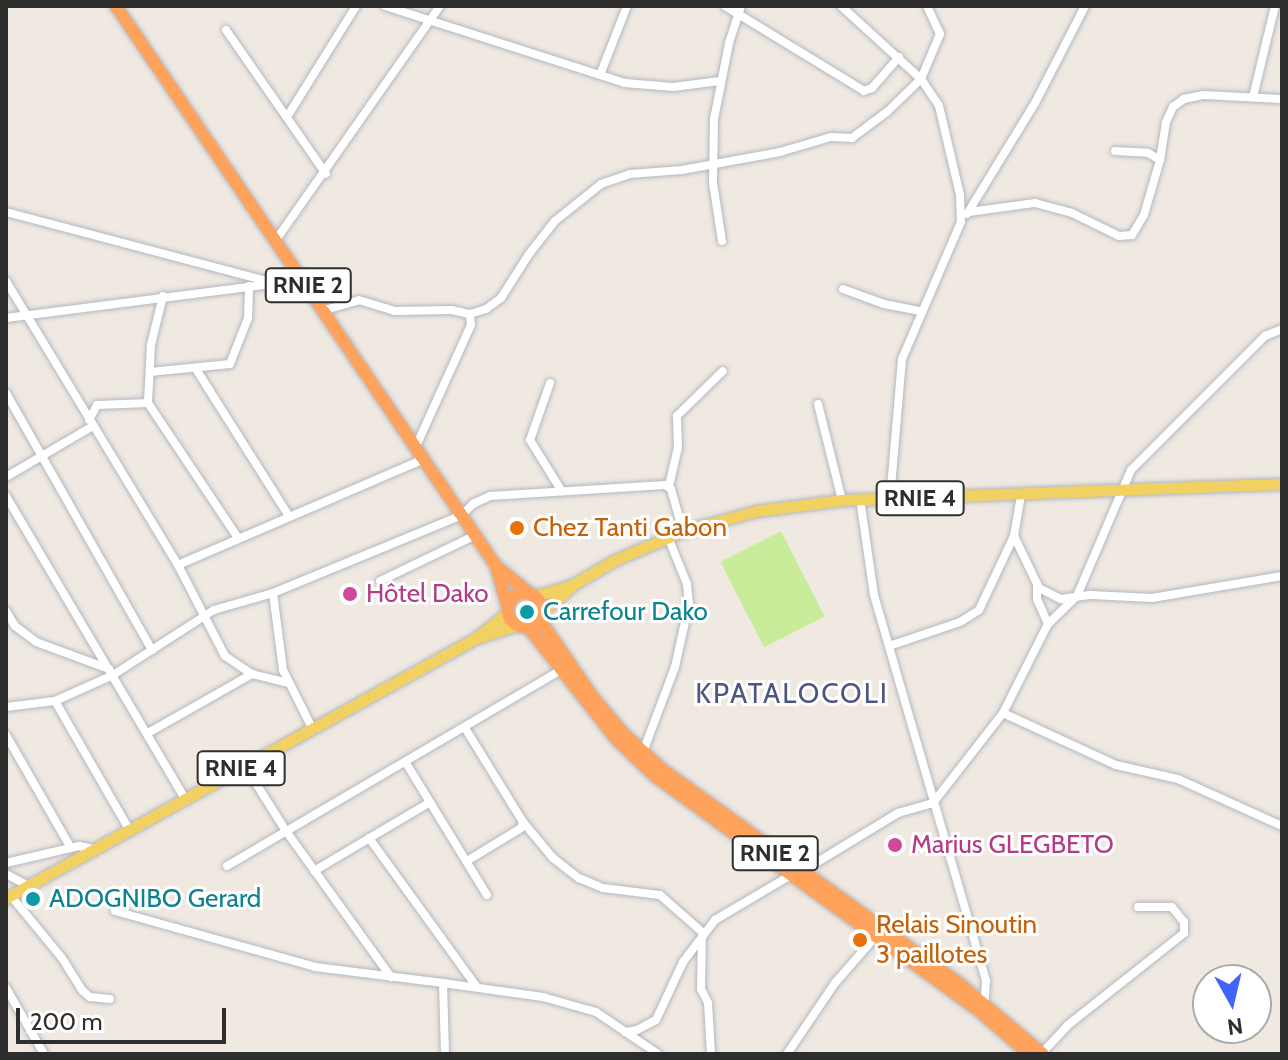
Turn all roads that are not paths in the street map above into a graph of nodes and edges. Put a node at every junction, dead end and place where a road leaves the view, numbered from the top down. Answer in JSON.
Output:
{"nodes":[{"id":1,"x":116,"y":6,"type":"edge"},
{"id":2,"x":356,"y":6,"type":"edge"},
{"id":3,"x":385,"y":6,"type":"edge"},
{"id":4,"x":440,"y":6,"type":"edge"},
{"id":5,"x":627,"y":6,"type":"edge"},
{"id":6,"x":725,"y":6,"type":"edge"},
{"id":7,"x":841,"y":6,"type":"edge"},
{"id":8,"x":927,"y":6,"type":"edge"},
{"id":9,"x":1085,"y":6,"type":"edge"},
{"id":10,"x":1275,"y":6,"type":"edge"},
{"id":11,"x":739,"y":10,"type":"edge"},
{"id":12,"x":431,"y":22,"type":"junction"},
{"id":13,"x":226,"y":30,"type":"dead end"},
{"id":14,"x":899,"y":57,"type":"junction"},
{"id":15,"x":600,"y":75,"type":"junction"},
{"id":16,"x":921,"y":79,"type":"junction"},
{"id":17,"x":720,"y":81,"type":"junction"},
{"id":18,"x":1253,"y":97,"type":"junction"},
{"id":19,"x":1282,"y":99,"type":"edge"},
{"id":20,"x":287,"y":117,"type":"junction"},
{"id":21,"x":1115,"y":151,"type":"dead end"},
{"id":22,"x":1160,"y":160,"type":"junction"},
{"id":23,"x":712,"y":164,"type":"junction"},
{"id":24,"x":326,"y":174,"type":"junction"},
{"id":25,"x":6,"y":212,"type":"edge"},
{"id":26,"x":969,"y":212,"type":"junction"},
{"id":27,"x":961,"y":222,"type":"junction"},
{"id":28,"x":276,"y":240,"type":"junction"},
{"id":29,"x":722,"y":241,"type":"dead end"},
{"id":30,"x":6,"y":281,"type":"edge"},
{"id":31,"x":275,"y":283,"type":"junction"},
{"id":32,"x":308,"y":285,"type":"junction"},
{"id":33,"x":249,"y":286,"type":"junction"},
{"id":34,"x":843,"y":289,"type":"dead end"},
{"id":35,"x":163,"y":296,"type":"junction"},
{"id":36,"x":325,"y":310,"type":"junction"},
{"id":37,"x":920,"y":311,"type":"junction"},
{"id":38,"x":25,"y":314,"type":"junction"},
{"id":39,"x":470,"y":314,"type":"junction"},
{"id":40,"x":6,"y":318,"type":"edge"},
{"id":41,"x":1282,"y":329,"type":"edge"},
{"id":42,"x":196,"y":369,"type":"junction"},
{"id":43,"x":723,"y":371,"type":"dead end"},
{"id":44,"x":150,"y":372,"type":"junction"},
{"id":45,"x":550,"y":383,"type":"dead end"},
{"id":46,"x":6,"y":393,"type":"edge"},
{"id":47,"x":148,"y":403,"type":"junction"},
{"id":48,"x":818,"y":404,"type":"dead end"},
{"id":49,"x":91,"y":423,"type":"junction"},
{"id":50,"x":416,"y":446,"type":"junction"},
{"id":51,"x":44,"y":456,"type":"junction"},
{"id":52,"x":424,"y":459,"type":"junction"},
{"id":53,"x":6,"y":477,"type":"edge"},
{"id":54,"x":1282,"y":484,"type":"edge"},
{"id":55,"x":669,"y":486,"type":"junction"},
{"id":56,"x":561,"y":490,"type":"junction"},
{"id":57,"x":1119,"y":491,"type":"junction"},
{"id":58,"x":1021,"y":495,"type":"junction"},
{"id":59,"x":6,"y":496,"type":"edge"},
{"id":60,"x":860,"y":499,"type":"junction"},
{"id":61,"x":890,"y":499,"type":"junction"},
{"id":62,"x":842,"y":500,"type":"junction"},
{"id":63,"x":462,"y":515,"type":"junction"},
{"id":64,"x":289,"y":516,"type":"junction"},
{"id":65,"x":683,"y":531,"type":"junction"},
{"id":66,"x":476,"y":535,"type":"junction"},
{"id":67,"x":1014,"y":536,"type":"junction"},
{"id":68,"x":668,"y":537,"type":"junction"},
{"id":69,"x":238,"y":538,"type":"junction"},
{"id":70,"x":178,"y":565,"type":"junction"},
{"id":71,"x":496,"y":566,"type":"junction"},
{"id":72,"x":1282,"y":576,"type":"edge"},
{"id":73,"x":380,"y":581,"type":"dead end"},
{"id":74,"x":1037,"y":583,"type":"junction"},
{"id":75,"x":574,"y":584,"type":"junction"},
{"id":76,"x":273,"y":593,"type":"junction"},
{"id":77,"x":532,"y":595,"type":"junction"},
{"id":78,"x":1077,"y":596,"type":"junction"},
{"id":79,"x":508,"y":610,"type":"junction"},
{"id":80,"x":6,"y":611,"type":"edge"},
{"id":81,"x":541,"y":616,"type":"junction"},
{"id":82,"x":205,"y":617,"type":"junction"},
{"id":83,"x":1048,"y":624,"type":"junction"},
{"id":84,"x":523,"y":626,"type":"junction"},
{"id":85,"x":476,"y":638,"type":"junction"},
{"id":86,"x":889,"y":646,"type":"junction"},
{"id":87,"x":152,"y":650,"type":"junction"},
{"id":88,"x":560,"y":671,"type":"junction"},
{"id":89,"x":111,"y":672,"type":"junction"},
{"id":90,"x":252,"y":674,"type":"junction"},
{"id":91,"x":288,"y":683,"type":"junction"},
{"id":92,"x":55,"y":701,"type":"junction"},
{"id":93,"x":6,"y":707,"type":"edge"},
{"id":94,"x":1003,"y":713,"type":"junction"},
{"id":95,"x":312,"y":728,"type":"junction"},
{"id":96,"x":465,"y":728,"type":"junction"},
{"id":97,"x":148,"y":733,"type":"junction"},
{"id":98,"x":6,"y":735,"type":"edge"},
{"id":99,"x":643,"y":752,"type":"junction"},
{"id":100,"x":406,"y":763,"type":"junction"},
{"id":101,"x":245,"y":766,"type":"junction"},
{"id":102,"x":186,"y":800,"type":"junction"},
{"id":103,"x":430,"y":802,"type":"junction"},
{"id":104,"x":933,"y":803,"type":"junction"},
{"id":105,"x":523,"y":822,"type":"junction"},
{"id":106,"x":1282,"y":826,"type":"edge"},
{"id":107,"x":130,"y":831,"type":"junction"},
{"id":108,"x":286,"y":831,"type":"junction"},
{"id":109,"x":369,"y":838,"type":"junction"},
{"id":110,"x":71,"y":848,"type":"junction"},
{"id":111,"x":95,"y":849,"type":"junction"},
{"id":112,"x":467,"y":861,"type":"junction"},
{"id":113,"x":6,"y":863,"type":"edge"},
{"id":114,"x":227,"y":866,"type":"dead end"},
{"id":115,"x":314,"y":871,"type":"junction"},
{"id":116,"x":6,"y":874,"type":"edge"},
{"id":117,"x":796,"y":874,"type":"junction"},
{"id":118,"x":29,"y":886,"type":"junction"},
{"id":119,"x":487,"y":895,"type":"dead end"},
{"id":120,"x":8,"y":897,"type":"edge"},
{"id":121,"x":1138,"y":907,"type":"dead end"},
{"id":122,"x":115,"y":911,"type":"dead end"},
{"id":123,"x":702,"y":932,"type":"junction"},
{"id":124,"x":876,"y":936,"type":"junction"},
{"id":125,"x":391,"y":977,"type":"junction"},
{"id":126,"x":443,"y":983,"type":"junction"},
{"id":127,"x":477,"y":987,"type":"junction"},
{"id":128,"x":6,"y":988,"type":"edge"},
{"id":129,"x":110,"y":999,"type":"dead end"},
{"id":130,"x":985,"y":1009,"type":"junction"},
{"id":131,"x":624,"y":1032,"type":"junction"},
{"id":132,"x":44,"y":1054,"type":"edge"},
{"id":133,"x":445,"y":1054,"type":"edge"},
{"id":134,"x":658,"y":1054,"type":"edge"},
{"id":135,"x":711,"y":1054,"type":"edge"},
{"id":136,"x":787,"y":1054,"type":"edge"},
{"id":137,"x":1029,"y":1054,"type":"edge"},
{"id":138,"x":1042,"y":1054,"type":"edge"}],
"edges":[{"from":1,"to":28,"type":"highway","number":"RNIE 2"},
{"from":2,"to":20,"type":"street"},
{"from":3,"to":12,"type":"street"},
{"from":4,"to":12,"type":"street"},
{"from":5,"to":15,"type":"street"},
{"from":6,"to":11,"type":"street"},
{"from":7,"to":14,"type":"street"},
{"from":8,"to":16,"type":"street"},
{"from":9,"to":26,"type":"street"},
{"from":10,"to":18,"type":"street"},
{"from":11,"to":14,"type":"street"},
{"from":11,"to":17,"type":"street"},
{"from":12,"to":15,"type":"street"},
{"from":12,"to":24,"type":"street"},
{"from":13,"to":20,"type":"street"},
{"from":14,"to":16,"type":"street"},
{"from":15,"to":17,"type":"street"},
{"from":16,"to":23,"type":"street"},
{"from":16,"to":27,"type":"street"},
{"from":17,"to":23,"type":"street"},
{"from":18,"to":19,"type":"street"},
{"from":18,"to":22,"type":"street"},
{"from":20,"to":24,"type":"street"},
{"from":21,"to":22,"type":"street"},
{"from":22,"to":26,"type":"street"},
{"from":23,"to":29,"type":"street"},
{"from":23,"to":39,"type":"street"},
{"from":24,"to":28,"type":"street"},
{"from":25,"to":31,"type":"street"},
{"from":26,"to":27,"type":"street"},
{"from":27,"to":37,"type":"street"},
{"from":28,"to":32,"type":"highway","number":"RNIE 2"},
{"from":30,"to":38,"type":"street"},
{"from":31,"to":32,"type":"street"},
{"from":31,"to":33,"type":"street"},
{"from":32,"to":36,"type":"highway","number":"RNIE 2"},
{"from":33,"to":35,"type":"street"},
{"from":33,"to":42,"type":"street"},
{"from":34,"to":37,"type":"street"},
{"from":35,"to":38,"type":"street"},
{"from":35,"to":44,"type":"street"},
{"from":36,"to":39,"type":"street"},
{"from":36,"to":50,"type":"highway","number":"RNIE 2"},
{"from":37,"to":61,"type":"street"},
{"from":38,"to":40,"type":"street"},
{"from":38,"to":49,"type":"street"},
{"from":39,"to":50,"type":"street"},
{"from":41,"to":57,"type":"street"},
{"from":42,"to":44,"type":"street"},
{"from":42,"to":64,"type":"street"},
{"from":43,"to":55,"type":"street"},
{"from":44,"to":47,"type":"street"},
{"from":45,"to":56,"type":"street"},
{"from":46,"to":51,"type":"street"},
{"from":47,"to":49,"type":"street"},
{"from":47,"to":69,"type":"street"},
{"from":48,"to":62,"type":"street"},
{"from":49,"to":51,"type":"street"},
{"from":49,"to":70,"type":"street"},
{"from":50,"to":52,"type":"highway","number":"RNIE 2"},
{"from":51,"to":53,"type":"street"},
{"from":51,"to":87,"type":"street"},
{"from":52,"to":63,"type":"highway","number":"RNIE 2"},
{"from":52,"to":64,"type":"street"},
{"from":54,"to":57,"type":"main road","number":"RNIE 4"},
{"from":55,"to":56,"type":"street"},
{"from":55,"to":65,"type":"street"},
{"from":56,"to":63,"type":"street"},
{"from":57,"to":58,"type":"main road","number":"RNIE 4"},
{"from":57,"to":78,"type":"street"},
{"from":58,"to":61,"type":"main road","number":"RNIE 4"},
{"from":58,"to":67,"type":"street"},
{"from":59,"to":89,"type":"street"},
{"from":60,"to":61,"type":"main road","number":"RNIE 4"},
{"from":60,"to":62,"type":"main road","number":"RNIE 4"},
{"from":60,"to":86,"type":"street"},
{"from":62,"to":65,"type":"main road","number":"RNIE 4"},
{"from":63,"to":66,"type":"highway","number":"RNIE 2"},
{"from":63,"to":76,"type":"street"},
{"from":64,"to":69,"type":"street"},
{"from":65,"to":68,"type":"main road","number":"RNIE 4"},
{"from":66,"to":71,"type":"highway","number":"RNIE 2"},
{"from":66,"to":73,"type":"street"},
{"from":67,"to":74,"type":"street"},
{"from":67,"to":86,"type":"street"},
{"from":68,"to":75,"type":"main road","number":"RNIE 4"},
{"from":68,"to":99,"type":"street"},
{"from":69,"to":70,"type":"street"},
{"from":70,"to":82,"type":"street"},
{"from":71,"to":77,"type":"highway"},
{"from":71,"to":79,"type":"highway"},
{"from":72,"to":78,"type":"street"},
{"from":74,"to":78,"type":"street"},
{"from":74,"to":83,"type":"street"},
{"from":75,"to":77,"type":"main road","number":"RNIE 4"},
{"from":75,"to":81,"type":"main road","number":"RNIE 4"},
{"from":76,"to":82,"type":"street"},
{"from":76,"to":91,"type":"street"},
{"from":77,"to":79,"type":"highway"},
{"from":77,"to":81,"type":"highway"},
{"from":78,"to":83,"type":"street"},
{"from":79,"to":84,"type":"highway"},
{"from":79,"to":85,"type":"main road","number":"RNIE 4"},
{"from":80,"to":89,"type":"street"},
{"from":81,"to":84,"type":"highway"},
{"from":81,"to":99,"type":"highway","number":"RNIE 2"},
{"from":82,"to":87,"type":"street"},
{"from":82,"to":90,"type":"street"},
{"from":83,"to":94,"type":"street"},
{"from":84,"to":85,"type":"main road","number":"RNIE 4"},
{"from":84,"to":88,"type":"highway","number":"RNIE 2"},
{"from":85,"to":95,"type":"main road","number":"RNIE 4"},
{"from":86,"to":104,"type":"street"},
{"from":87,"to":89,"type":"street"},
{"from":88,"to":96,"type":"street"},
{"from":88,"to":117,"type":"highway","number":"RNIE 2"},
{"from":89,"to":92,"type":"street"},
{"from":89,"to":97,"type":"street"},
{"from":90,"to":91,"type":"street"},
{"from":90,"to":97,"type":"street"},
{"from":91,"to":95,"type":"street"},
{"from":92,"to":93,"type":"street"},
{"from":92,"to":107,"type":"street"},
{"from":94,"to":104,"type":"street"},
{"from":94,"to":106,"type":"street"},
{"from":95,"to":101,"type":"main road","number":"RNIE 4"},
{"from":96,"to":100,"type":"street"},
{"from":96,"to":105,"type":"street"},
{"from":97,"to":102,"type":"street"},
{"from":98,"to":110,"type":"street"},
{"from":99,"to":117,"type":"highway","number":"RNIE 2"},
{"from":100,"to":103,"type":"street"},
{"from":100,"to":108,"type":"street"},
{"from":101,"to":102,"type":"main road","number":"RNIE 4"},
{"from":101,"to":108,"type":"street"},
{"from":102,"to":107,"type":"main road","number":"RNIE 4"},
{"from":103,"to":109,"type":"street"},
{"from":103,"to":112,"type":"street"},
{"from":104,"to":117,"type":"street"},
{"from":104,"to":130,"type":"street"},
{"from":105,"to":112,"type":"street"},
{"from":105,"to":123,"type":"street"},
{"from":107,"to":111,"type":"main road","number":"RNIE 4"},
{"from":108,"to":114,"type":"street"},
{"from":108,"to":115,"type":"street"},
{"from":109,"to":115,"type":"street"},
{"from":109,"to":127,"type":"street"},
{"from":110,"to":111,"type":"street"},
{"from":110,"to":113,"type":"street"},
{"from":111,"to":118,"type":"main road","number":"RNIE 4"},
{"from":112,"to":119,"type":"street"},
{"from":115,"to":125,"type":"street"},
{"from":116,"to":118,"type":"street"},
{"from":117,"to":123,"type":"street"},
{"from":117,"to":124,"type":"highway","number":"RNIE 2"},
{"from":117,"to":130,"type":"highway","number":"RNIE 2"},
{"from":118,"to":120,"type":"main road","number":"RNIE 4"},
{"from":120,"to":129,"type":"street"},
{"from":121,"to":138,"type":"street"},
{"from":122,"to":125,"type":"street"},
{"from":123,"to":131,"type":"street"},
{"from":123,"to":135,"type":"street"},
{"from":124,"to":130,"type":"highway","number":"RNIE 2"},
{"from":124,"to":136,"type":"street"},
{"from":125,"to":126,"type":"street"},
{"from":126,"to":127,"type":"street"},
{"from":126,"to":133,"type":"street"},
{"from":127,"to":131,"type":"street"},
{"from":128,"to":132,"type":"street"},
{"from":130,"to":137,"type":"highway","number":"RNIE 2"},
{"from":130,"to":138,"type":"highway","number":"RNIE 2"},
{"from":131,"to":134,"type":"street"}]}
